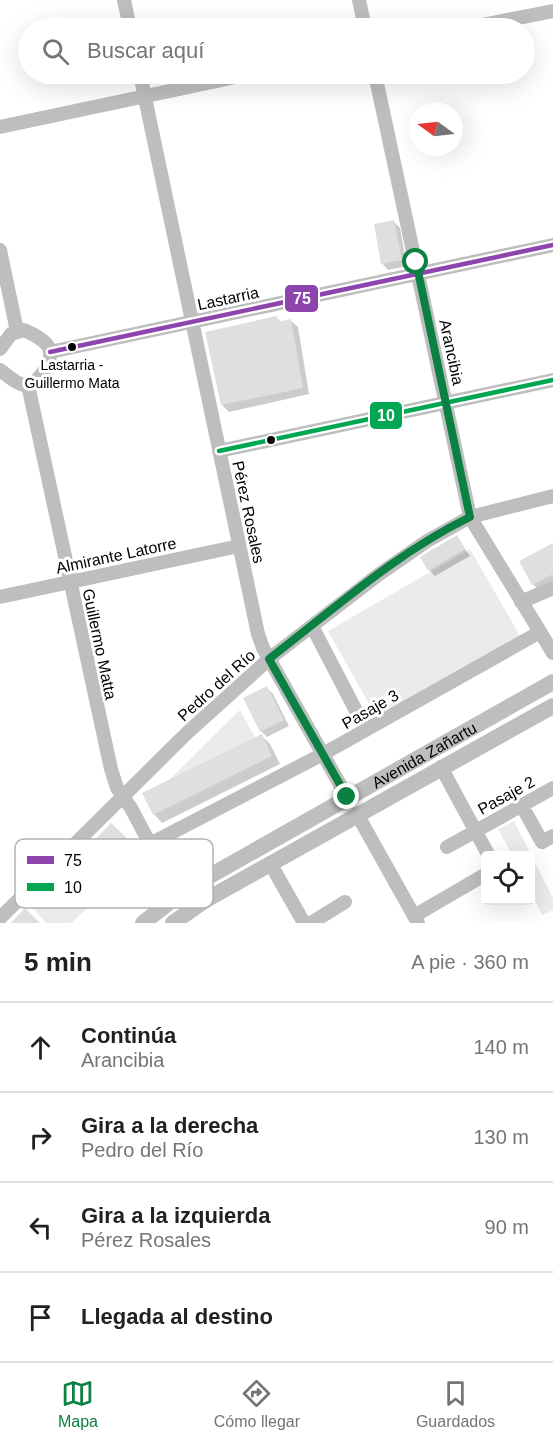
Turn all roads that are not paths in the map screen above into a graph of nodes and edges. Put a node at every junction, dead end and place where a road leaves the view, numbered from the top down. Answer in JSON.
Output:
{"nodes":[{"id":1,"x":124,"y":0,"type":"edge"},
{"id":2,"x":359,"y":0,"type":"edge"},
{"id":3,"x":553,"y":11,"type":"edge"},
{"id":4,"x":128,"y":18,"type":"edge"},
{"id":5,"x":363,"y":18,"type":"edge"},
{"id":6,"x":518,"y":18,"type":"edge"},
{"id":7,"x":142,"y":84,"type":"edge"},
{"id":8,"x":200,"y":84,"type":"edge"},
{"id":9,"x":377,"y":84,"type":"edge"},
{"id":10,"x":145,"y":95,"type":"junction"},
{"id":11,"x":0,"y":127,"type":"edge"},
{"id":12,"x":553,"y":245,"type":"edge"},
{"id":13,"x":0,"y":250,"type":"edge"},
{"id":14,"x":418,"y":274,"type":"junction"},
{"id":15,"x":192,"y":322,"type":"junction"},
{"id":16,"x":17,"y":331,"type":"junction"},
{"id":17,"x":0,"y":350,"type":"edge"},
{"id":18,"x":51,"y":352,"type":"junction"},
{"id":19,"x":0,"y":370,"type":"edge"},
{"id":20,"x":553,"y":380,"type":"edge"},
{"id":21,"x":28,"y":385,"type":"junction"},
{"id":22,"x":446,"y":403,"type":"junction"},
{"id":23,"x":219,"y":451,"type":"junction"},
{"id":24,"x":553,"y":496,"type":"edge"},
{"id":25,"x":470,"y":517,"type":"junction"},
{"id":26,"x":239,"y":546,"type":"junction"},
{"id":27,"x":70,"y":582,"type":"junction"},
{"id":28,"x":553,"y":588,"type":"edge"},
{"id":29,"x":0,"y":597,"type":"edge"},
{"id":30,"x":521,"y":602,"type":"junction"},
{"id":31,"x":312,"y":626,"type":"junction"},
{"id":32,"x":540,"y":632,"type":"junction"},
{"id":33,"x":553,"y":653,"type":"edge"},
{"id":34,"x":269,"y":659,"type":"junction"},
{"id":35,"x":553,"y":682,"type":"edge"},
{"id":36,"x":553,"y":706,"type":"edge"},
{"id":37,"x":366,"y":730,"type":"junction"},
{"id":38,"x":323,"y":754,"type":"junction"},
{"id":39,"x":441,"y":768,"type":"junction"},
{"id":40,"x":553,"y":788,"type":"edge"},
{"id":41,"x":121,"y":796,"type":"junction"},
{"id":42,"x":347,"y":797,"type":"junction"},
{"id":43,"x":522,"y":806,"type":"junction"},
{"id":44,"x":357,"y":814,"type":"junction"},
{"id":45,"x":476,"y":831,"type":"junction"},
{"id":46,"x":553,"y":836,"type":"edge"},
{"id":47,"x":78,"y":839,"type":"edge"},
{"id":48,"x":147,"y":839,"type":"edge"},
{"id":49,"x":160,"y":839,"type":"edge"},
{"id":50,"x":447,"y":847,"type":"dead end"},
{"id":51,"x":487,"y":851,"type":"edge"},
{"id":52,"x":270,"y":863,"type":"junction"},
{"id":53,"x":213,"y":874,"type":"edge"},
{"id":54,"x":481,"y":877,"type":"edge"},
{"id":55,"x":213,"y":902,"type":"edge"},
{"id":56,"x":345,"y":902,"type":"dead end"},
{"id":57,"x":15,"y":903,"type":"edge"},
{"id":58,"x":161,"y":908,"type":"edge"},
{"id":59,"x":204,"y":908,"type":"edge"},
{"id":60,"x":191,"y":917,"type":"edge"},
{"id":61,"x":0,"y":918,"type":"edge"},
{"id":62,"x":332,"y":918,"type":"edge"},
{"id":63,"x":416,"y":920,"type":"edge"},
{"id":64,"x":142,"y":923,"type":"edge"},
{"id":65,"x":173,"y":923,"type":"edge"},
{"id":66,"x":304,"y":923,"type":"edge"},
{"id":67,"x":311,"y":923,"type":"edge"}],
"edges":[{"from":1,"to":4,"type":"street"},
{"from":2,"to":5,"type":"street"},
{"from":3,"to":6,"type":"street"},
{"from":7,"to":10,"type":"street","name":"Pérez Rosales"},
{"from":8,"to":10,"type":"street"},
{"from":9,"to":14,"type":"street","name":"Arancibia"},
{"from":10,"to":11,"type":"street"},
{"from":10,"to":15,"type":"street","name":"Pérez Rosales"},
{"from":12,"to":14,"type":"street","name":"Lastarria"},
{"from":13,"to":16,"type":"street"},
{"from":14,"to":15,"type":"street","name":"Lastarria"},
{"from":14,"to":22,"type":"street","name":"Arancibia"},
{"from":15,"to":18,"type":"street","name":"Lastarria"},
{"from":15,"to":23,"type":"street","name":"Pérez Rosales"},
{"from":16,"to":17,"type":"street"},
{"from":16,"to":18,"type":"street"},
{"from":18,"to":21,"type":"street"},
{"from":19,"to":21,"type":"street"},
{"from":20,"to":22,"type":"street"},
{"from":21,"to":27,"type":"street","name":"Guillermo Matta"},
{"from":22,"to":23,"type":"street"},
{"from":22,"to":25,"type":"street","name":"Arancibia"},
{"from":23,"to":26,"type":"street","name":"Pérez Rosales"},
{"from":24,"to":25,"type":"street","name":"Pedro del Río"},
{"from":25,"to":30,"type":"street","name":"Arancibia"},
{"from":25,"to":31,"type":"street","name":"Pedro del Río"},
{"from":26,"to":27,"type":"street","name":"Almirante Latorre"},
{"from":26,"to":34,"type":"street","name":"Pérez Rosales"},
{"from":27,"to":29,"type":"street","name":"Almirante Latorre"},
{"from":27,"to":41,"type":"street","name":"Guillermo Matta"},
{"from":28,"to":30,"type":"street"},
{"from":30,"to":32,"type":"street","name":"Arancibia"},
{"from":31,"to":34,"type":"street","name":"Pedro del Río"},
{"from":31,"to":37,"type":"street"},
{"from":32,"to":33,"type":"street","name":"Arancibia"},
{"from":32,"to":37,"type":"street","name":"Pasaje 3"},
{"from":34,"to":38,"type":"street","name":"Pérez Rosales"},
{"from":34,"to":41,"type":"street","name":"Pedro del Río"},
{"from":35,"to":42,"type":"street","name":"Avenida Zañartu"},
{"from":36,"to":39,"type":"street","name":"Avenida Zañartu"},
{"from":37,"to":38,"type":"street","name":"Pasaje 3"},
{"from":38,"to":42,"type":"street","name":"Pérez Rosales"},
{"from":38,"to":49,"type":"street","name":"Pasaje 3"},
{"from":39,"to":44,"type":"street","name":"Avenida Zañartu"},
{"from":39,"to":45,"type":"street","name":"Pasaje 2"},
{"from":40,"to":43,"type":"street","name":"Pasaje 2"},
{"from":41,"to":47,"type":"street","name":"Pedro del Río"},
{"from":41,"to":48,"type":"street","name":"Guillermo Matta"},
{"from":42,"to":53,"type":"street","name":"Avenida Zañartu"},
{"from":43,"to":45,"type":"street","name":"Pasaje 2"},
{"from":43,"to":46,"type":"street"},
{"from":44,"to":52,"type":"street","name":"Avenida Zañartu"},
{"from":44,"to":63,"type":"street"},
{"from":45,"to":50,"type":"street","name":"Pasaje 2"},
{"from":45,"to":51,"type":"street"},
{"from":52,"to":55,"type":"street","name":"Avenida Zañartu"},
{"from":52,"to":66,"type":"street"},
{"from":54,"to":63,"type":"street"},
{"from":56,"to":62,"type":"street"},
{"from":57,"to":61,"type":"street","name":"Pedro del Río"},
{"from":58,"to":64,"type":"street","name":"Avenida Zañartu"},
{"from":59,"to":60,"type":"street","name":"Avenida Zañartu"},
{"from":60,"to":65,"type":"street","name":"Avenida Zañartu"},
{"from":62,"to":67,"type":"street"}]}
